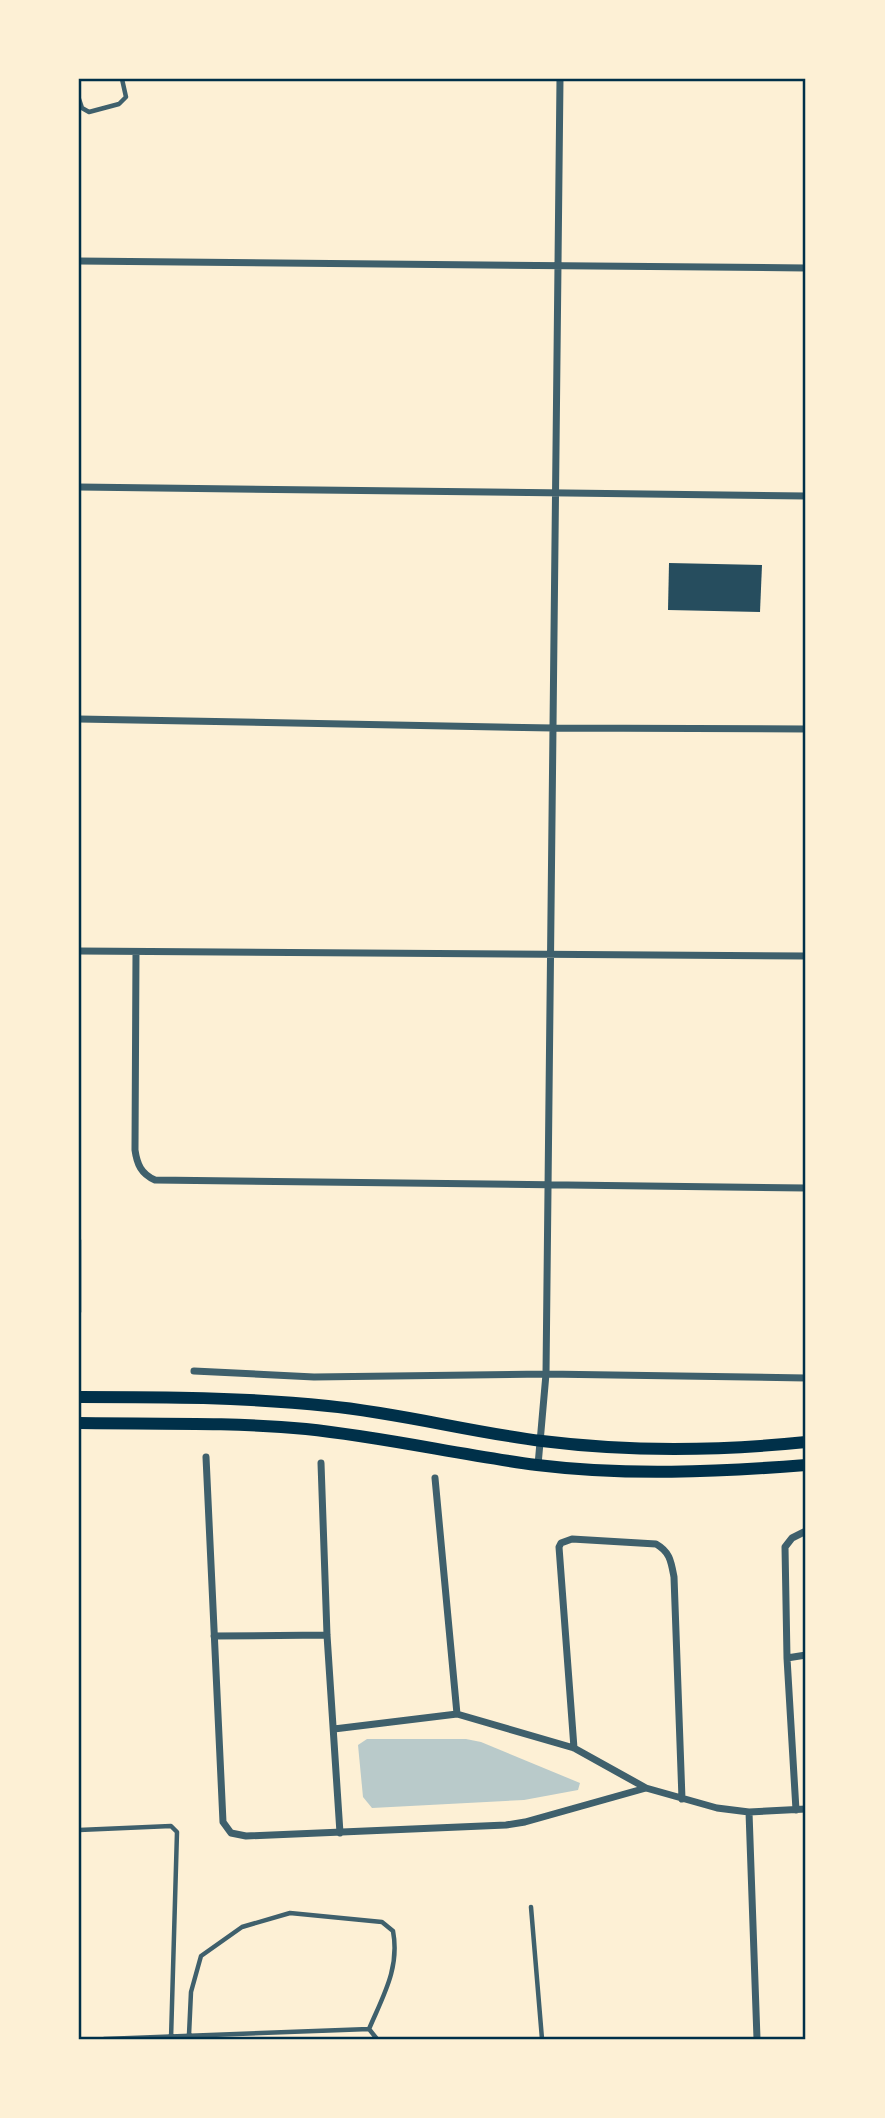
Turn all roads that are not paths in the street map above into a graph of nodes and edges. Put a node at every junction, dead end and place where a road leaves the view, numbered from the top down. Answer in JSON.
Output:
{"nodes":[{"id":1,"x":122,"y":79,"type":"edge"},
{"id":2,"x":560,"y":79,"type":"edge"},
{"id":3,"x":79,"y":99,"type":"edge"},
{"id":4,"x":79,"y":261,"type":"edge"},
{"id":5,"x":558,"y":264,"type":"junction"},
{"id":6,"x":806,"y":268,"type":"edge"},
{"id":7,"x":79,"y":488,"type":"edge"},
{"id":8,"x":555,"y":493,"type":"junction"},
{"id":9,"x":806,"y":496,"type":"edge"},
{"id":10,"x":79,"y":719,"type":"edge"},
{"id":11,"x":553,"y":728,"type":"junction"},
{"id":12,"x":806,"y":729,"type":"edge"},
{"id":13,"x":79,"y":951,"type":"edge"},
{"id":14,"x":136,"y":952,"type":"junction"},
{"id":15,"x":551,"y":953,"type":"junction"},
{"id":16,"x":806,"y":956,"type":"edge"},
{"id":17,"x":548,"y":1185,"type":"junction"},
{"id":18,"x":806,"y":1188,"type":"edge"},
{"id":19,"x":79,"y":1240,"type":"edge"},
{"id":20,"x":79,"y":1312,"type":"edge"},
{"id":21,"x":194,"y":1371,"type":"dead end"},
{"id":22,"x":546,"y":1374,"type":"junction"},
{"id":23,"x":806,"y":1378,"type":"edge"},
{"id":24,"x":79,"y":1397,"type":"edge"},
{"id":25,"x":79,"y":1423,"type":"edge"},
{"id":26,"x":541,"y":1441,"type":"junction"},
{"id":27,"x":806,"y":1442,"type":"edge"},
{"id":28,"x":206,"y":1457,"type":"dead end"},
{"id":29,"x":321,"y":1463,"type":"dead end"},
{"id":30,"x":538,"y":1465,"type":"junction"},
{"id":31,"x":806,"y":1465,"type":"edge"},
{"id":32,"x":435,"y":1478,"type":"dead end"},
{"id":33,"x":806,"y":1531,"type":"edge"},
{"id":34,"x":327,"y":1634,"type":"junction"},
{"id":35,"x":214,"y":1636,"type":"junction"},
{"id":36,"x":806,"y":1655,"type":"edge"},
{"id":37,"x":787,"y":1658,"type":"junction"},
{"id":38,"x":457,"y":1714,"type":"junction"},
{"id":39,"x":334,"y":1729,"type":"junction"},
{"id":40,"x":574,"y":1748,"type":"junction"},
{"id":41,"x":646,"y":1788,"type":"junction"},
{"id":42,"x":682,"y":1798,"type":"junction"},
{"id":43,"x":806,"y":1809,"type":"edge"},
{"id":44,"x":796,"y":1810,"type":"junction"},
{"id":45,"x":749,"y":1812,"type":"junction"},
{"id":46,"x":79,"y":1829,"type":"edge"},
{"id":47,"x":340,"y":1833,"type":"junction"},
{"id":48,"x":531,"y":1907,"type":"dead end"},
{"id":49,"x":369,"y":2029,"type":"junction"},
{"id":50,"x":189,"y":2035,"type":"junction"},
{"id":51,"x":171,"y":2038,"type":"edge"},
{"id":52,"x":104,"y":2039,"type":"edge"},
{"id":53,"x":377,"y":2039,"type":"edge"},
{"id":54,"x":542,"y":2039,"type":"edge"},
{"id":55,"x":757,"y":2039,"type":"edge"}],
"edges":[{"from":1,"to":3,"type":"lane"},
{"from":2,"to":5,"type":"street"},
{"from":4,"to":5,"type":"street"},
{"from":5,"to":6,"type":"street"},
{"from":5,"to":8,"type":"street"},
{"from":7,"to":8,"type":"street"},
{"from":8,"to":9,"type":"street"},
{"from":8,"to":11,"type":"street"},
{"from":10,"to":11,"type":"street"},
{"from":11,"to":12,"type":"street"},
{"from":11,"to":15,"type":"street"},
{"from":13,"to":14,"type":"street"},
{"from":14,"to":15,"type":"street"},
{"from":14,"to":17,"type":"street"},
{"from":15,"to":16,"type":"street"},
{"from":15,"to":17,"type":"street"},
{"from":17,"to":18,"type":"street"},
{"from":17,"to":22,"type":"street"},
{"from":19,"to":20,"type":"lane"},
{"from":21,"to":22,"type":"street"},
{"from":22,"to":23,"type":"street"},
{"from":22,"to":26,"type":"street"},
{"from":24,"to":26,"type":"main road"},
{"from":25,"to":30,"type":"main road"},
{"from":26,"to":27,"type":"main road"},
{"from":26,"to":30,"type":"street"},
{"from":28,"to":35,"type":"street"},
{"from":29,"to":34,"type":"street"},
{"from":30,"to":31,"type":"main road"},
{"from":32,"to":38,"type":"street"},
{"from":33,"to":37,"type":"street"},
{"from":34,"to":35,"type":"street"},
{"from":34,"to":39,"type":"street"},
{"from":35,"to":47,"type":"street"},
{"from":36,"to":37,"type":"street"},
{"from":37,"to":44,"type":"street"},
{"from":38,"to":39,"type":"street"},
{"from":38,"to":40,"type":"street"},
{"from":39,"to":47,"type":"street"},
{"from":40,"to":41,"type":"street"},
{"from":40,"to":42,"type":"street"},
{"from":41,"to":42,"type":"street"},
{"from":41,"to":47,"type":"street"},
{"from":42,"to":45,"type":"street"},
{"from":43,"to":44,"type":"street"},
{"from":44,"to":45,"type":"street"},
{"from":45,"to":55,"type":"street"},
{"from":46,"to":51,"type":"lane"},
{"from":48,"to":54,"type":"lane"},
{"from":49,"to":50,"type":"lane"},
{"from":49,"to":50,"type":"lane"},
{"from":49,"to":53,"type":"lane"},
{"from":50,"to":51,"type":"lane"},
{"from":51,"to":52,"type":"lane"}]}
